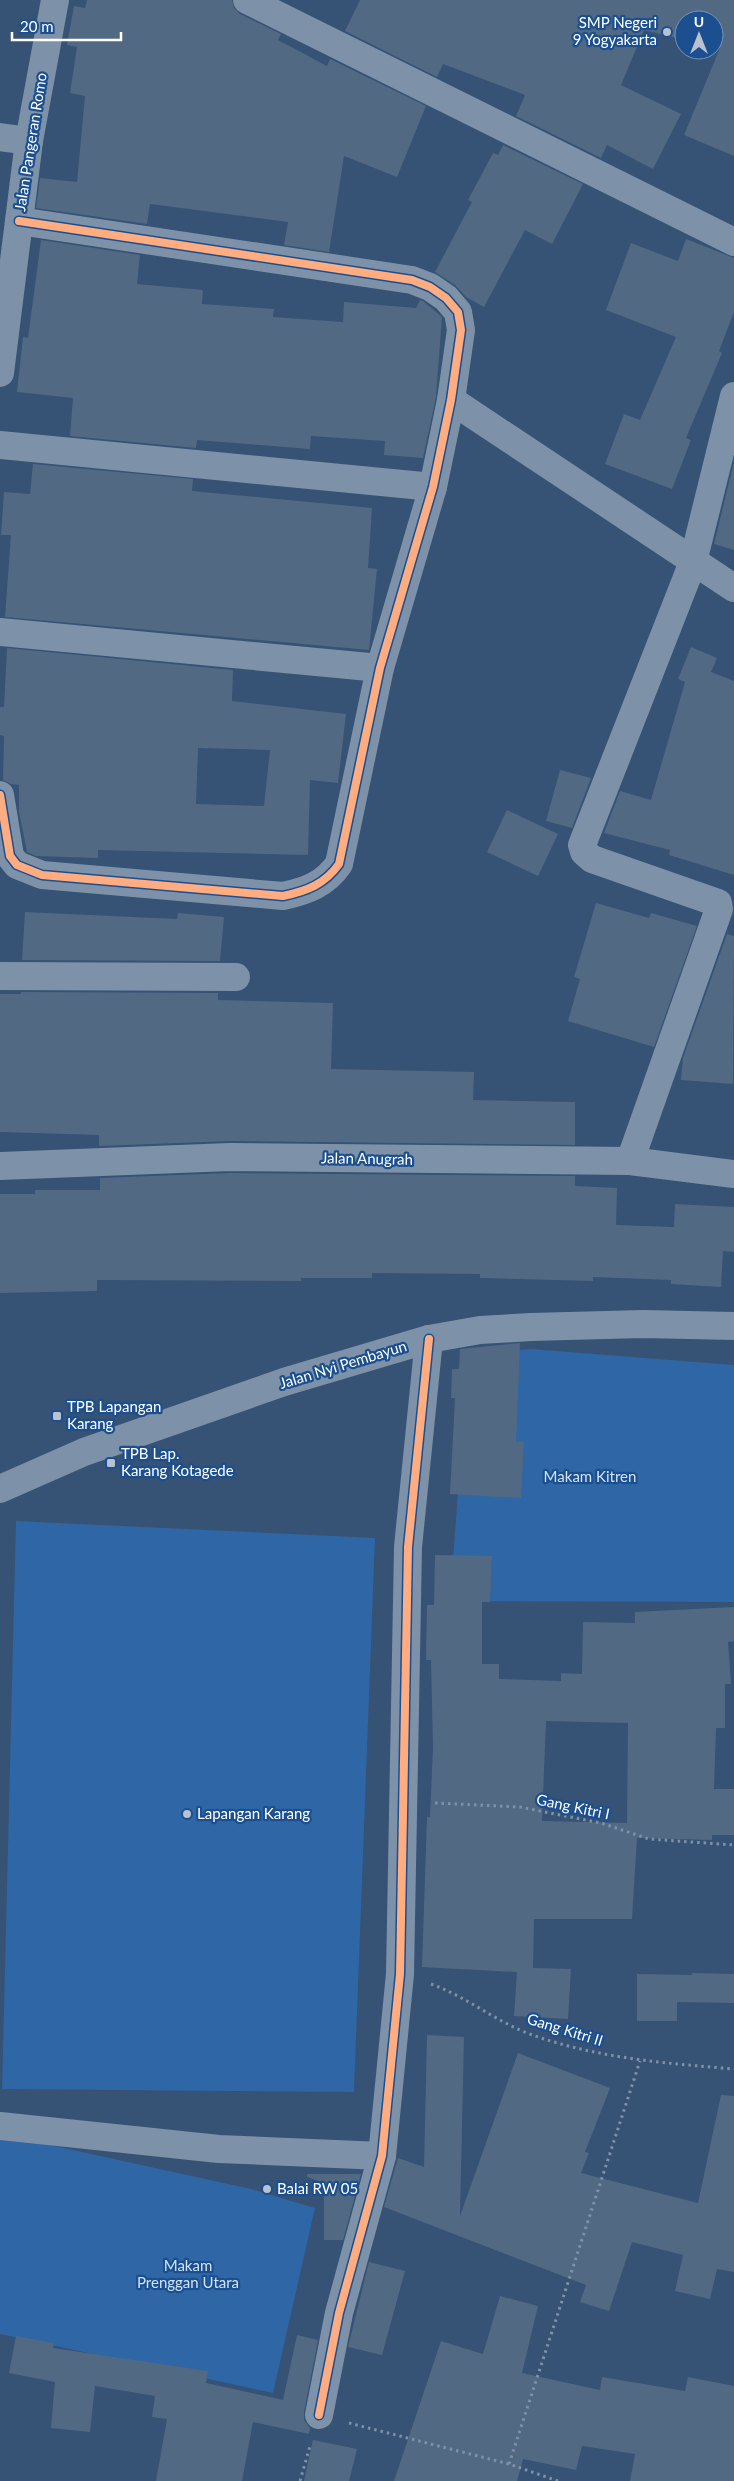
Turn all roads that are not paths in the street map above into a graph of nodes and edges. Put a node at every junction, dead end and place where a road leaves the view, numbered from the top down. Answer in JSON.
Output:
{"nodes":[{"id":1,"x":55,"y":0,"type":"edge"},
{"id":2,"x":247,"y":0,"type":"edge"},
{"id":3,"x":0,"y":137,"type":"edge"},
{"id":4,"x":29,"y":141,"type":"junction"},
{"id":5,"x":19,"y":221,"type":"junction"},
{"id":6,"x":734,"y":242,"type":"edge"},
{"id":7,"x":0,"y":373,"type":"edge"},
{"id":8,"x":734,"y":396,"type":"edge"},
{"id":9,"x":451,"y":400,"type":"junction"},
{"id":10,"x":0,"y":445,"type":"edge"},
{"id":11,"x":433,"y":487,"type":"junction"},
{"id":12,"x":693,"y":562,"type":"junction"},
{"id":13,"x":734,"y":588,"type":"edge"},
{"id":14,"x":0,"y":632,"type":"edge"},
{"id":15,"x":380,"y":668,"type":"junction"},
{"id":16,"x":0,"y":796,"type":"edge"},
{"id":17,"x":0,"y":976,"type":"edge"},
{"id":18,"x":236,"y":977,"type":"dead end"},
{"id":19,"x":630,"y":1161,"type":"junction"},
{"id":20,"x":0,"y":1166,"type":"edge"},
{"id":21,"x":734,"y":1174,"type":"edge"},
{"id":22,"x":734,"y":1326,"type":"edge"},
{"id":23,"x":429,"y":1339,"type":"junction"},
{"id":24,"x":0,"y":1489,"type":"edge"},
{"id":25,"x":0,"y":2126,"type":"edge"},
{"id":26,"x":382,"y":2156,"type":"junction"},
{"id":27,"x":319,"y":2415,"type":"road end"}],
"edges":[{"from":1,"to":4,"type":"street","name":"Jalan Pangeran Romo"},
{"from":2,"to":6,"type":"street"},
{"from":3,"to":4,"type":"street"},
{"from":4,"to":5,"type":"street","name":"Jalan Pangeran Romo"},
{"from":5,"to":7,"type":"street","name":"Jalan Pangeran Romo"},
{"from":5,"to":9,"type":"street"},
{"from":8,"to":12,"type":"street"},
{"from":9,"to":11,"type":"street"},
{"from":9,"to":12,"type":"street"},
{"from":10,"to":11,"type":"street"},
{"from":11,"to":15,"type":"street"},
{"from":12,"to":13,"type":"street"},
{"from":12,"to":19,"type":"street"},
{"from":14,"to":15,"type":"street"},
{"from":15,"to":16,"type":"street"},
{"from":17,"to":18,"type":"street"},
{"from":19,"to":20,"type":"street","name":"Jalan Anugrah"},
{"from":19,"to":21,"type":"street","name":"Jalan Anugrah"},
{"from":22,"to":23,"type":"street","name":"Jalan Nyi Pembayun"},
{"from":23,"to":24,"type":"street","name":"Jalan Nyi Pembayun"},
{"from":23,"to":26,"type":"street"},
{"from":25,"to":26,"type":"street"},
{"from":26,"to":27,"type":"street"}]}
